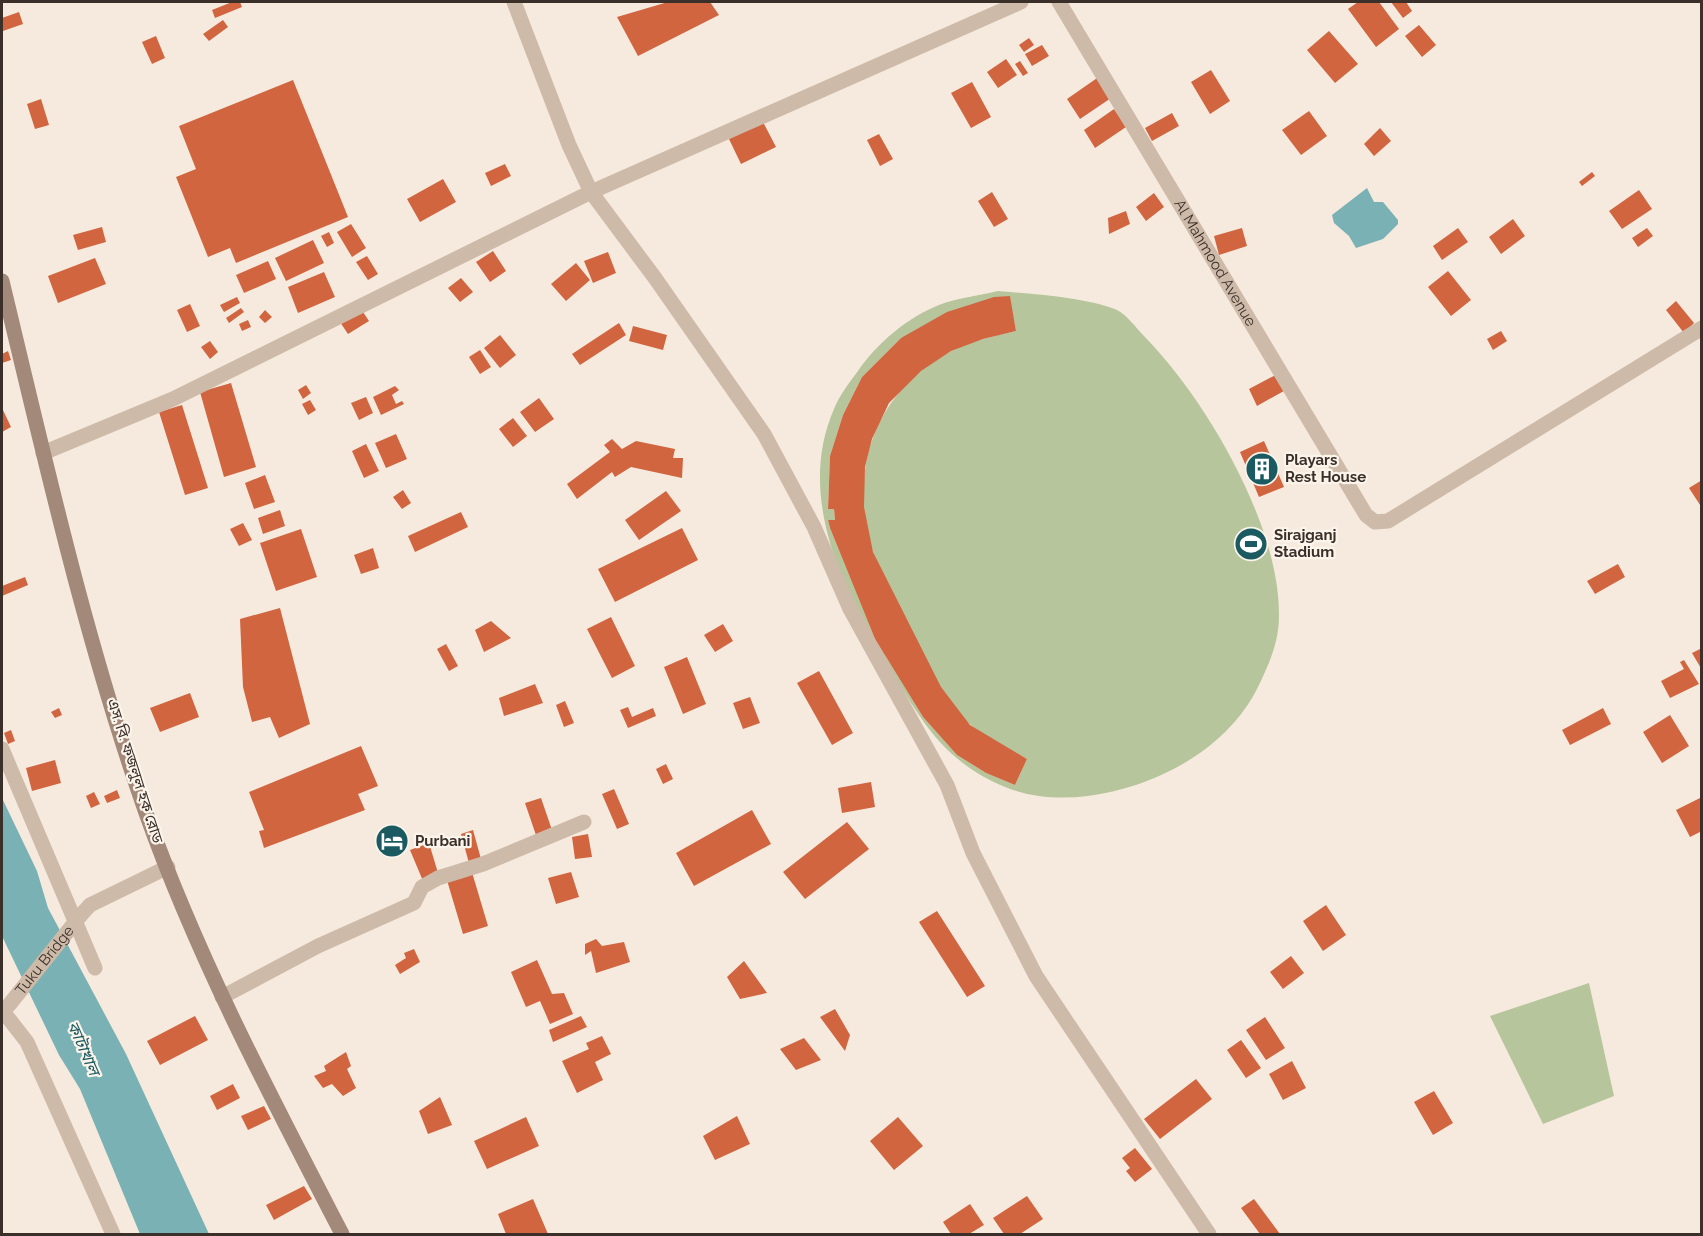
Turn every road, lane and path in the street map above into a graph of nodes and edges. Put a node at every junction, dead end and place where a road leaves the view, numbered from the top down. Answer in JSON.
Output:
{"nodes":[{"id":1,"x":514,"y":2,"type":"edge"},
{"id":2,"x":1021,"y":2,"type":"edge"},
{"id":3,"x":1059,"y":2,"type":"edge"},
{"id":4,"x":591,"y":192,"type":"junction"},
{"id":5,"x":2,"y":281,"type":"edge"},
{"id":6,"x":1701,"y":328,"type":"edge"},
{"id":7,"x":43,"y":453,"type":"junction"},
{"id":8,"x":2,"y":749,"type":"edge"},
{"id":9,"x":584,"y":822,"type":"dead end"},
{"id":10,"x":168,"y":867,"type":"junction"},
{"id":11,"x":95,"y":968,"type":"dead end"},
{"id":12,"x":222,"y":997,"type":"junction"},
{"id":13,"x":4,"y":1008,"type":"edge"},
{"id":14,"x":113,"y":1234,"type":"edge"},
{"id":15,"x":342,"y":1234,"type":"edge"},
{"id":16,"x":1209,"y":1234,"type":"edge"}],
"edges":[{"from":1,"to":4,"type":"street"},
{"from":2,"to":4,"type":"street"},
{"from":3,"to":6,"type":"street","name":"Al Mahmood Avenue"},
{"from":4,"to":7,"type":"street"},
{"from":4,"to":16,"type":"street"},
{"from":5,"to":7,"type":"main road","name":"এস. বি. ফজলুল হক রোড"},
{"from":7,"to":10,"type":"main road","name":"এস. বি. ফজলুল হক রোড"},
{"from":8,"to":11,"type":"street"},
{"from":9,"to":12,"type":"street"},
{"from":10,"to":12,"type":"main road","name":"এস. বি. ফজলুল হক রোড"},
{"from":10,"to":13,"type":"street","name":"Tuku Bridge","bridge":true},
{"from":12,"to":15,"type":"main road","name":"এস. বি. ফজলুল হক রোড"},
{"from":13,"to":14,"type":"street"}]}
